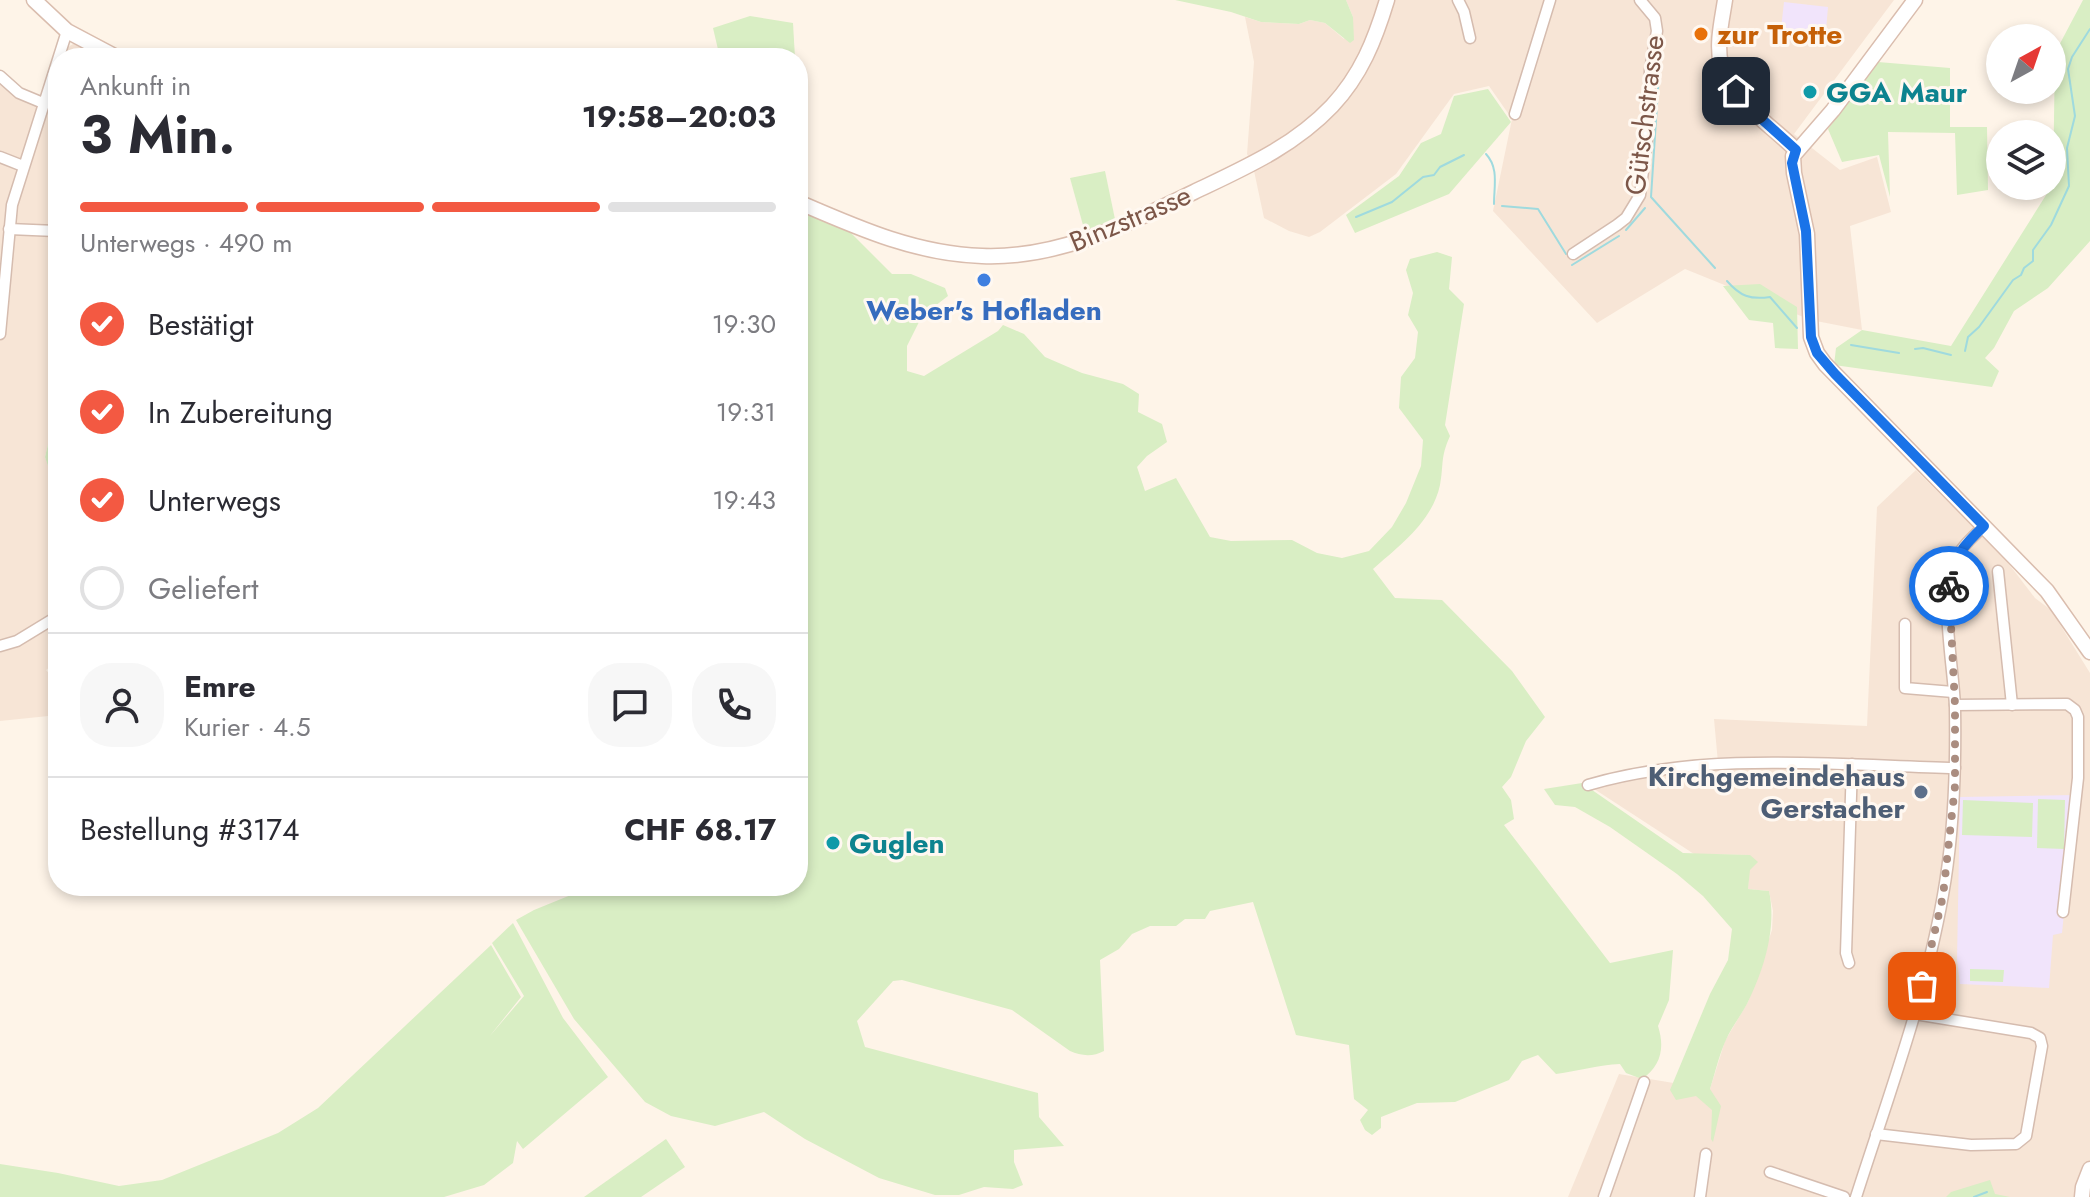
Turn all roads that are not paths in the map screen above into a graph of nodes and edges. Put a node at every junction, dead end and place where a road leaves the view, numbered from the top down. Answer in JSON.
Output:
{"nodes":[{"id":1,"x":34,"y":0,"type":"edge"},
{"id":2,"x":1387,"y":0,"type":"edge"},
{"id":3,"x":1458,"y":0,"type":"edge"},
{"id":4,"x":1550,"y":0,"type":"edge"},
{"id":5,"x":1640,"y":0,"type":"edge"},
{"id":6,"x":1725,"y":0,"type":"edge"},
{"id":7,"x":1915,"y":0,"type":"edge"},
{"id":8,"x":67,"y":31,"type":"junction"},
{"id":9,"x":1470,"y":38,"type":"dead end"},
{"id":10,"x":61,"y":48,"type":"edge"},
{"id":11,"x":99,"y":48,"type":"edge"},
{"id":12,"x":0,"y":76,"type":"edge"},
{"id":13,"x":48,"y":88,"type":"edge"},
{"id":14,"x":43,"y":103,"type":"junction"},
{"id":15,"x":1515,"y":114,"type":"dead end"},
{"id":16,"x":1796,"y":150,"type":"junction"},
{"id":17,"x":0,"y":157,"type":"edge"},
{"id":18,"x":23,"y":166,"type":"junction"},
{"id":19,"x":808,"y":206,"type":"edge"},
{"id":20,"x":9,"y":229,"type":"junction"},
{"id":21,"x":48,"y":231,"type":"edge"},
{"id":22,"x":1573,"y":254,"type":"dead end"},
{"id":23,"x":0,"y":334,"type":"edge"},
{"id":24,"x":1984,"y":526,"type":"junction"},
{"id":25,"x":1998,"y":571,"type":"dead end"},
{"id":26,"x":48,"y":622,"type":"edge"},
{"id":27,"x":1905,"y":624,"type":"dead end"},
{"id":28,"x":0,"y":646,"type":"edge"},
{"id":29,"x":2090,"y":652,"type":"edge"},
{"id":30,"x":1953,"y":692,"type":"junction"},
{"id":31,"x":1955,"y":705,"type":"junction"},
{"id":32,"x":2012,"y":705,"type":"junction"},
{"id":33,"x":1852,"y":764,"type":"junction"},
{"id":34,"x":1955,"y":768,"type":"junction"},
{"id":35,"x":1588,"y":785,"type":"dead end"},
{"id":36,"x":2063,"y":912,"type":"dead end"},
{"id":37,"x":1849,"y":963,"type":"dead end"},
{"id":38,"x":1915,"y":1014,"type":"junction"},
{"id":39,"x":1644,"y":1082,"type":"dead end"},
{"id":40,"x":1876,"y":1134,"type":"junction"},
{"id":41,"x":1706,"y":1154,"type":"dead end"},
{"id":42,"x":2090,"y":1169,"type":"edge"},
{"id":43,"x":1770,"y":1172,"type":"dead end"},
{"id":44,"x":1604,"y":1197,"type":"edge"},
{"id":45,"x":1700,"y":1197,"type":"edge"},
{"id":46,"x":1844,"y":1197,"type":"edge"},
{"id":47,"x":1856,"y":1197,"type":"edge"},
{"id":48,"x":2082,"y":1197,"type":"edge"}],
"edges":[{"from":1,"to":8,"type":"main road"},
{"from":2,"to":19,"type":"main road","name":"Binzstrasse"},
{"from":3,"to":9,"type":"street"},
{"from":4,"to":15,"type":"street"},
{"from":5,"to":22,"type":"street","name":"Gütschstrasse"},
{"from":6,"to":16,"type":"main road"},
{"from":7,"to":16,"type":"main road"},
{"from":8,"to":10,"type":"street"},
{"from":8,"to":11,"type":"main road"},
{"from":12,"to":14,"type":"street"},
{"from":13,"to":14,"type":"street"},
{"from":14,"to":18,"type":"street"},
{"from":16,"to":24,"type":"main road"},
{"from":17,"to":18,"type":"street"},
{"from":18,"to":20,"type":"street"},
{"from":20,"to":21,"type":"street"},
{"from":20,"to":23,"type":"street"},
{"from":24,"to":29,"type":"main road"},
{"from":24,"to":30,"type":"street"},
{"from":25,"to":32,"type":"street"},
{"from":26,"to":28,"type":"street"},
{"from":27,"to":30,"type":"street"},
{"from":30,"to":31,"type":"street"},
{"from":31,"to":32,"type":"street"},
{"from":31,"to":34,"type":"street"},
{"from":32,"to":36,"type":"street"},
{"from":33,"to":34,"type":"street"},
{"from":33,"to":35,"type":"street"},
{"from":33,"to":37,"type":"street"},
{"from":34,"to":38,"type":"street"},
{"from":38,"to":40,"type":"street"},
{"from":38,"to":40,"type":"street"},
{"from":39,"to":44,"type":"street"},
{"from":40,"to":47,"type":"street"},
{"from":41,"to":45,"type":"street"},
{"from":42,"to":48,"type":"main road"},
{"from":43,"to":46,"type":"street"}]}
